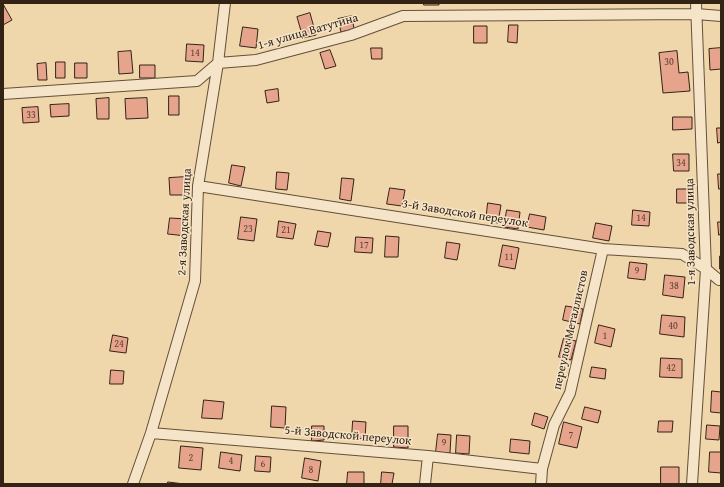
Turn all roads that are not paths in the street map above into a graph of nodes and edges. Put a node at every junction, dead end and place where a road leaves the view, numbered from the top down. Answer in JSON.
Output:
{"nodes":[{"id":1,"x":225,"y":3,"type":"edge"},
{"id":2,"x":696,"y":3,"type":"edge"},
{"id":3,"x":696,"y":14,"type":"junction"},
{"id":4,"x":721,"y":16,"type":"edge"},
{"id":5,"x":218,"y":63,"type":"junction"},
{"id":6,"x":3,"y":94,"type":"edge"},
{"id":7,"x":198,"y":186,"type":"junction"},
{"id":8,"x":603,"y":249,"type":"junction"},
{"id":9,"x":706,"y":269,"type":"junction"},
{"id":10,"x":721,"y":280,"type":"edge"},
{"id":11,"x":151,"y":432,"type":"junction"},
{"id":12,"x":428,"y":456,"type":"junction"},
{"id":13,"x":542,"y":469,"type":"junction"},
{"id":14,"x":133,"y":484,"type":"edge"},
{"id":15,"x":425,"y":484,"type":"edge"},
{"id":16,"x":541,"y":484,"type":"edge"},
{"id":17,"x":692,"y":484,"type":"edge"}],
"edges":[{"from":1,"to":5,"type":"street","name":"2-я Заводская улица"},
{"from":2,"to":3,"type":"street","name":"1-я Заводская улица"},
{"from":3,"to":4,"type":"street","name":"1-я улица Ватутина"},
{"from":3,"to":5,"type":"street","name":"1-я улица Ватутина"},
{"from":3,"to":9,"type":"street","name":"1-я Заводская улица"},
{"from":5,"to":6,"type":"street"},
{"from":5,"to":7,"type":"street","name":"2-я Заводская улица"},
{"from":7,"to":8,"type":"street","name":"3-й Заводской переулок"},
{"from":7,"to":11,"type":"street","name":"2-я Заводская улица"},
{"from":8,"to":9,"type":"street","name":"3-й Заводской переулок"},
{"from":8,"to":13,"type":"street","name":"переулок Металлистов"},
{"from":9,"to":10,"type":"street","name":"3-й Заводской переулок"},
{"from":9,"to":17,"type":"street","name":"1-я Заводская улица"},
{"from":11,"to":12,"type":"street","name":"5-й Заводской переулок"},
{"from":11,"to":14,"type":"street","name":"2-я Заводская улица"},
{"from":12,"to":13,"type":"street","name":"5-й Заводской переулок"},
{"from":12,"to":15,"type":"street"},
{"from":13,"to":16,"type":"street","name":"переулок Металлистов"}]}
